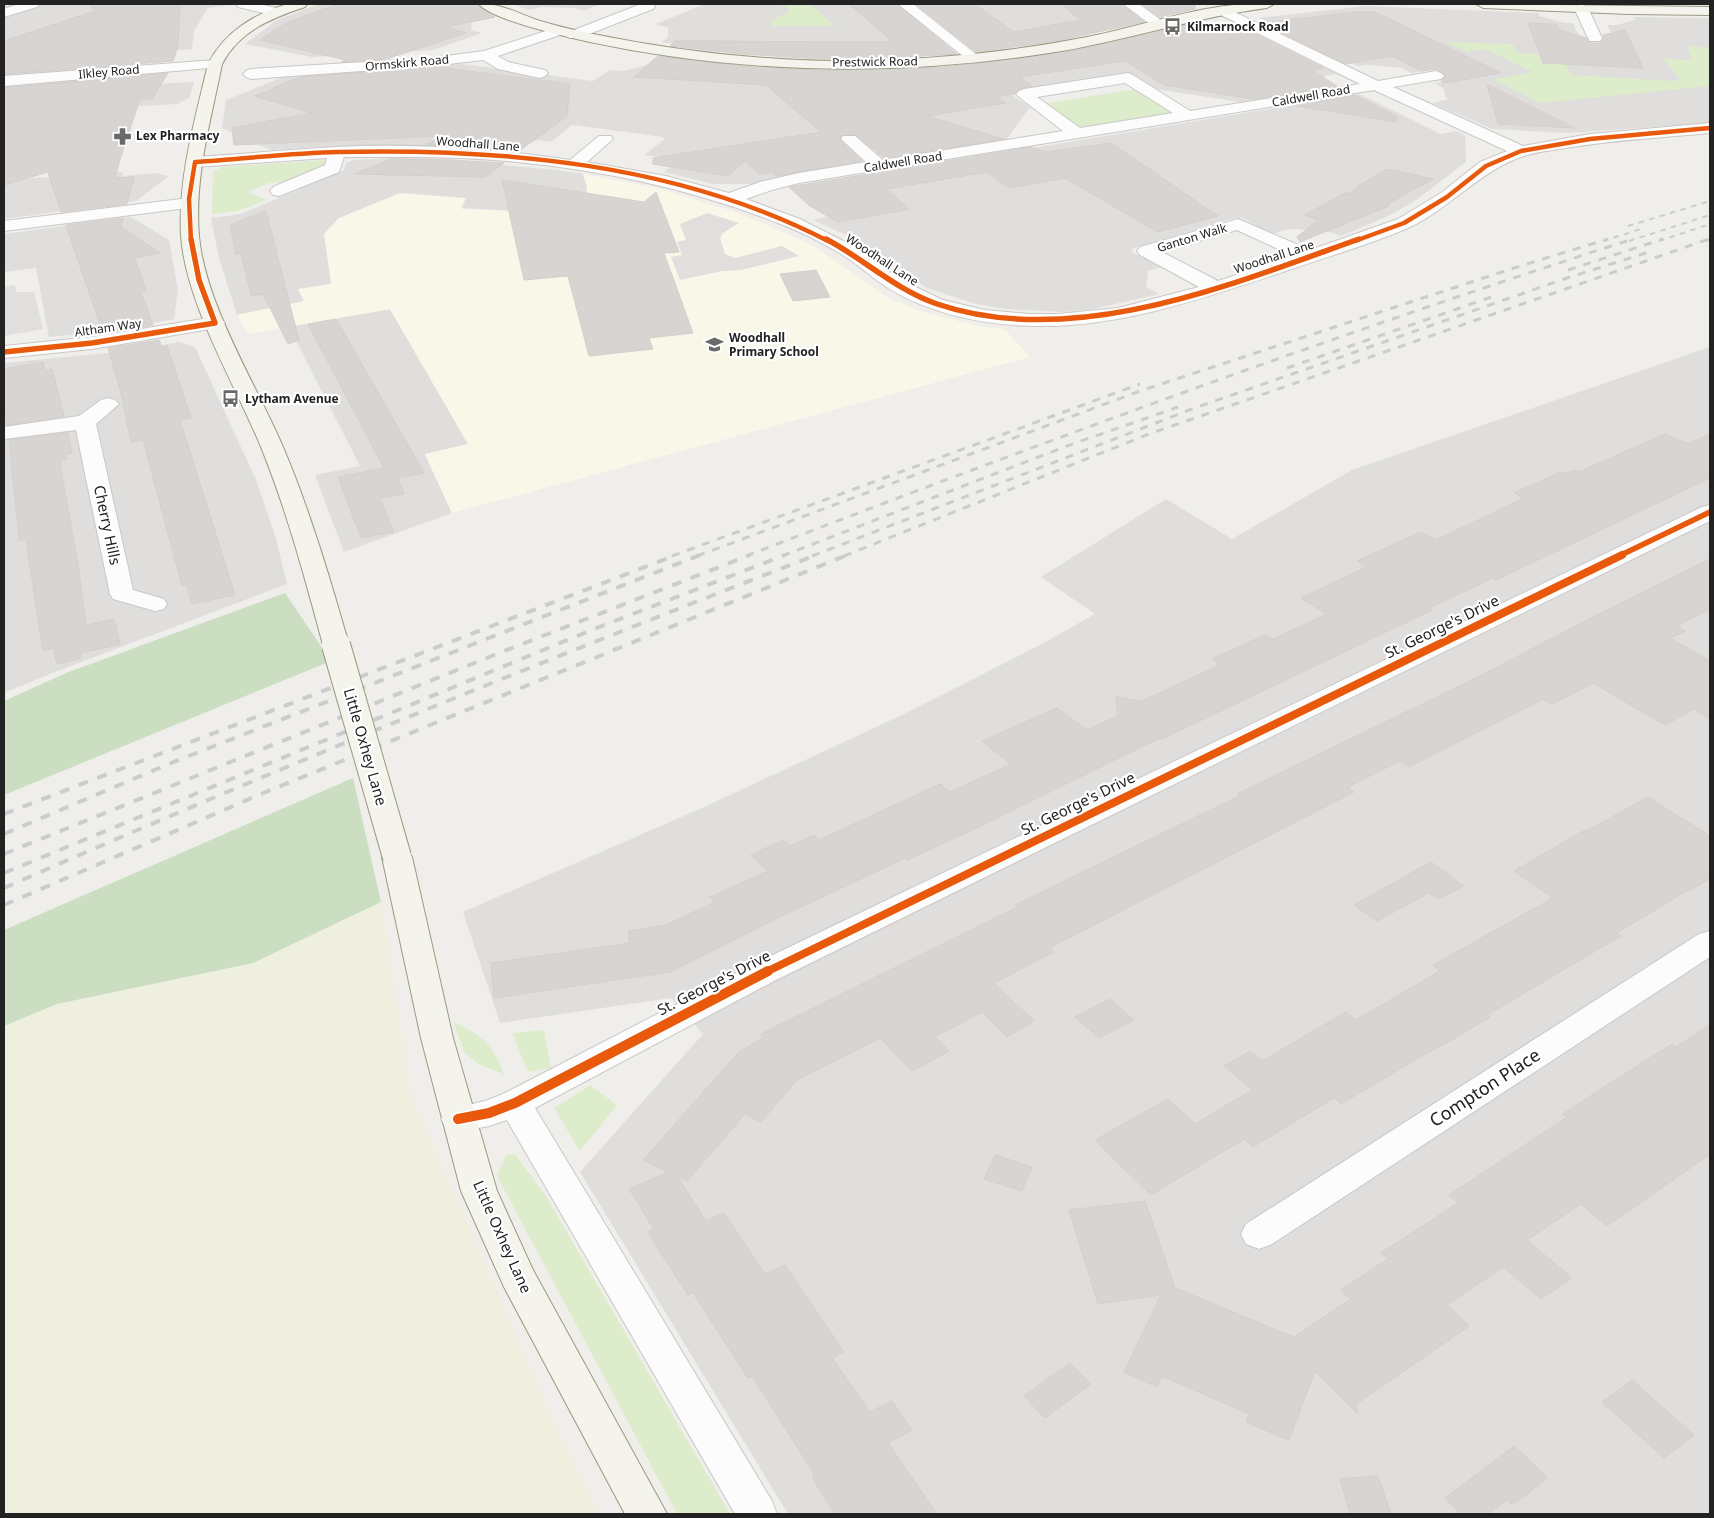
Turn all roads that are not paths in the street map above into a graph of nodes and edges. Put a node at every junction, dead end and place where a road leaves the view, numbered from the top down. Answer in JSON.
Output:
{"nodes":[{"id":1,"x":32,"y":4,"type":"edge"},
{"id":2,"x":243,"y":4,"type":"edge"},
{"id":3,"x":300,"y":4,"type":"edge"},
{"id":4,"x":486,"y":4,"type":"edge"},
{"id":5,"x":905,"y":4,"type":"edge"},
{"id":6,"x":1130,"y":4,"type":"edge"},
{"id":7,"x":1267,"y":4,"type":"edge"},
{"id":8,"x":1483,"y":4,"type":"edge"},
{"id":9,"x":648,"y":6,"type":"dead end"},
{"id":10,"x":1626,"y":7,"type":"edge"},
{"id":11,"x":1581,"y":8,"type":"junction"},
{"id":12,"x":1222,"y":10,"type":"junction"},
{"id":13,"x":1710,"y":11,"type":"edge"},
{"id":14,"x":276,"y":12,"type":"junction"},
{"id":15,"x":4,"y":13,"type":"edge"},
{"id":16,"x":1159,"y":24,"type":"junction"},
{"id":17,"x":558,"y":31,"type":"junction"},
{"id":18,"x":574,"y":35,"type":"junction"},
{"id":19,"x":1595,"y":38,"type":"dead end"},
{"id":20,"x":486,"y":55,"type":"junction"},
{"id":21,"x":974,"y":58,"type":"junction"},
{"id":22,"x":215,"y":64,"type":"junction"},
{"id":23,"x":540,"y":72,"type":"dead end"},
{"id":24,"x":251,"y":74,"type":"dead end"},
{"id":25,"x":1436,"y":76,"type":"dead end"},
{"id":26,"x":4,"y":81,"type":"edge"},
{"id":27,"x":1375,"y":85,"type":"junction"},
{"id":28,"x":1188,"y":116,"type":"junction"},
{"id":29,"x":1710,"y":128,"type":"edge"},
{"id":30,"x":1078,"y":134,"type":"junction"},
{"id":31,"x":605,"y":139,"type":"dead end"},
{"id":32,"x":849,"y":139,"type":"dead end"},
{"id":33,"x":1521,"y":151,"type":"junction"},
{"id":34,"x":337,"y":152,"type":"junction"},
{"id":35,"x":194,"y":162,"type":"junction"},
{"id":36,"x":575,"y":164,"type":"junction"},
{"id":37,"x":880,"y":166,"type":"junction"},
{"id":38,"x":278,"y":191,"type":"dead end"},
{"id":39,"x":730,"y":199,"type":"junction"},
{"id":40,"x":189,"y":203,"type":"junction"},
{"id":41,"x":4,"y":226,"type":"edge"},
{"id":42,"x":1309,"y":258,"type":"junction"},
{"id":43,"x":1216,"y":288,"type":"junction"},
{"id":44,"x":215,"y":323,"type":"junction"},
{"id":45,"x":4,"y":352,"type":"edge"},
{"id":46,"x":108,"y":404,"type":"dead end"},
{"id":47,"x":85,"y":422,"type":"junction"},
{"id":48,"x":4,"y":433,"type":"edge"},
{"id":49,"x":1710,"y":512,"type":"edge"},
{"id":50,"x":155,"y":604,"type":"dead end"},
{"id":51,"x":1710,"y":942,"type":"edge"},
{"id":52,"x":515,"y":1102,"type":"junction"},
{"id":53,"x":458,"y":1119,"type":"junction"},
{"id":54,"x":1259,"y":1234,"type":"dead end"},
{"id":55,"x":648,"y":1514,"type":"edge"},
{"id":56,"x":757,"y":1514,"type":"edge"}],
"edges":[{"from":1,"to":15,"type":"street"},
{"from":2,"to":14,"type":"street"},
{"from":3,"to":14,"type":"main road","name":"Little Oxhey Lane"},
{"from":4,"to":17,"type":"main road","name":"Prestwick Road"},
{"from":5,"to":21,"type":"street"},
{"from":6,"to":16,"type":"street"},
{"from":7,"to":12,"type":"main road","name":"Prestwick Road"},
{"from":8,"to":11,"type":"main road"},
{"from":9,"to":18,"type":"street"},
{"from":10,"to":11,"type":"main road"},
{"from":10,"to":13,"type":"main road"},
{"from":11,"to":19,"type":"street"},
{"from":12,"to":16,"type":"main road","name":"Prestwick Road"},
{"from":12,"to":27,"type":"street"},
{"from":14,"to":22,"type":"main road","name":"Little Oxhey Lane"},
{"from":16,"to":21,"type":"main road","name":"Prestwick Road"},
{"from":17,"to":18,"type":"main road","name":"Prestwick Road"},
{"from":17,"to":20,"type":"street","name":"Ormskirk Road"},
{"from":18,"to":21,"type":"main road","name":"Prestwick Road"},
{"from":20,"to":23,"type":"street"},
{"from":20,"to":24,"type":"street","name":"Ormskirk Road"},
{"from":22,"to":26,"type":"street","name":"Ilkley Road"},
{"from":22,"to":35,"type":"main road","name":"Little Oxhey Lane"},
{"from":25,"to":27,"type":"street","name":"Caldwell Road"},
{"from":27,"to":28,"type":"street","name":"Caldwell Road"},
{"from":27,"to":33,"type":"street"},
{"from":28,"to":30,"type":"street","name":"Caldwell Road"},
{"from":28,"to":30,"type":"street"},
{"from":29,"to":33,"type":"street","name":"Woodhall Lane"},
{"from":30,"to":37,"type":"street","name":"Caldwell Road"},
{"from":31,"to":36,"type":"street"},
{"from":32,"to":37,"type":"street"},
{"from":33,"to":42,"type":"street","name":"Woodhall Lane"},
{"from":34,"to":35,"type":"street","name":"Woodhall Lane"},
{"from":34,"to":36,"type":"street","name":"Woodhall Lane"},
{"from":34,"to":38,"type":"street"},
{"from":35,"to":40,"type":"main road","name":"Little Oxhey Lane"},
{"from":36,"to":39,"type":"street","name":"Woodhall Lane"},
{"from":37,"to":39,"type":"street","name":"Caldwell Road"},
{"from":39,"to":43,"type":"street","name":"Woodhall Lane"},
{"from":40,"to":41,"type":"street"},
{"from":40,"to":44,"type":"main road","name":"Little Oxhey Lane"},
{"from":42,"to":43,"type":"street","name":"Woodhall Lane"},
{"from":42,"to":43,"type":"street","name":"Ganton Walk"},
{"from":44,"to":45,"type":"street","name":"Altham Way"},
{"from":44,"to":53,"type":"main road","name":"Little Oxhey Lane","bridge":true},
{"from":46,"to":47,"type":"street"},
{"from":47,"to":48,"type":"street"},
{"from":47,"to":50,"type":"street","name":"Cherry Hills"},
{"from":49,"to":52,"type":"street","name":"St. George's Drive"},
{"from":51,"to":54,"type":"street","name":"Compton Place"},
{"from":52,"to":53,"type":"street","name":"St. George's Drive"},
{"from":52,"to":56,"type":"street"},
{"from":53,"to":55,"type":"main road","name":"Little Oxhey Lane"}]}
